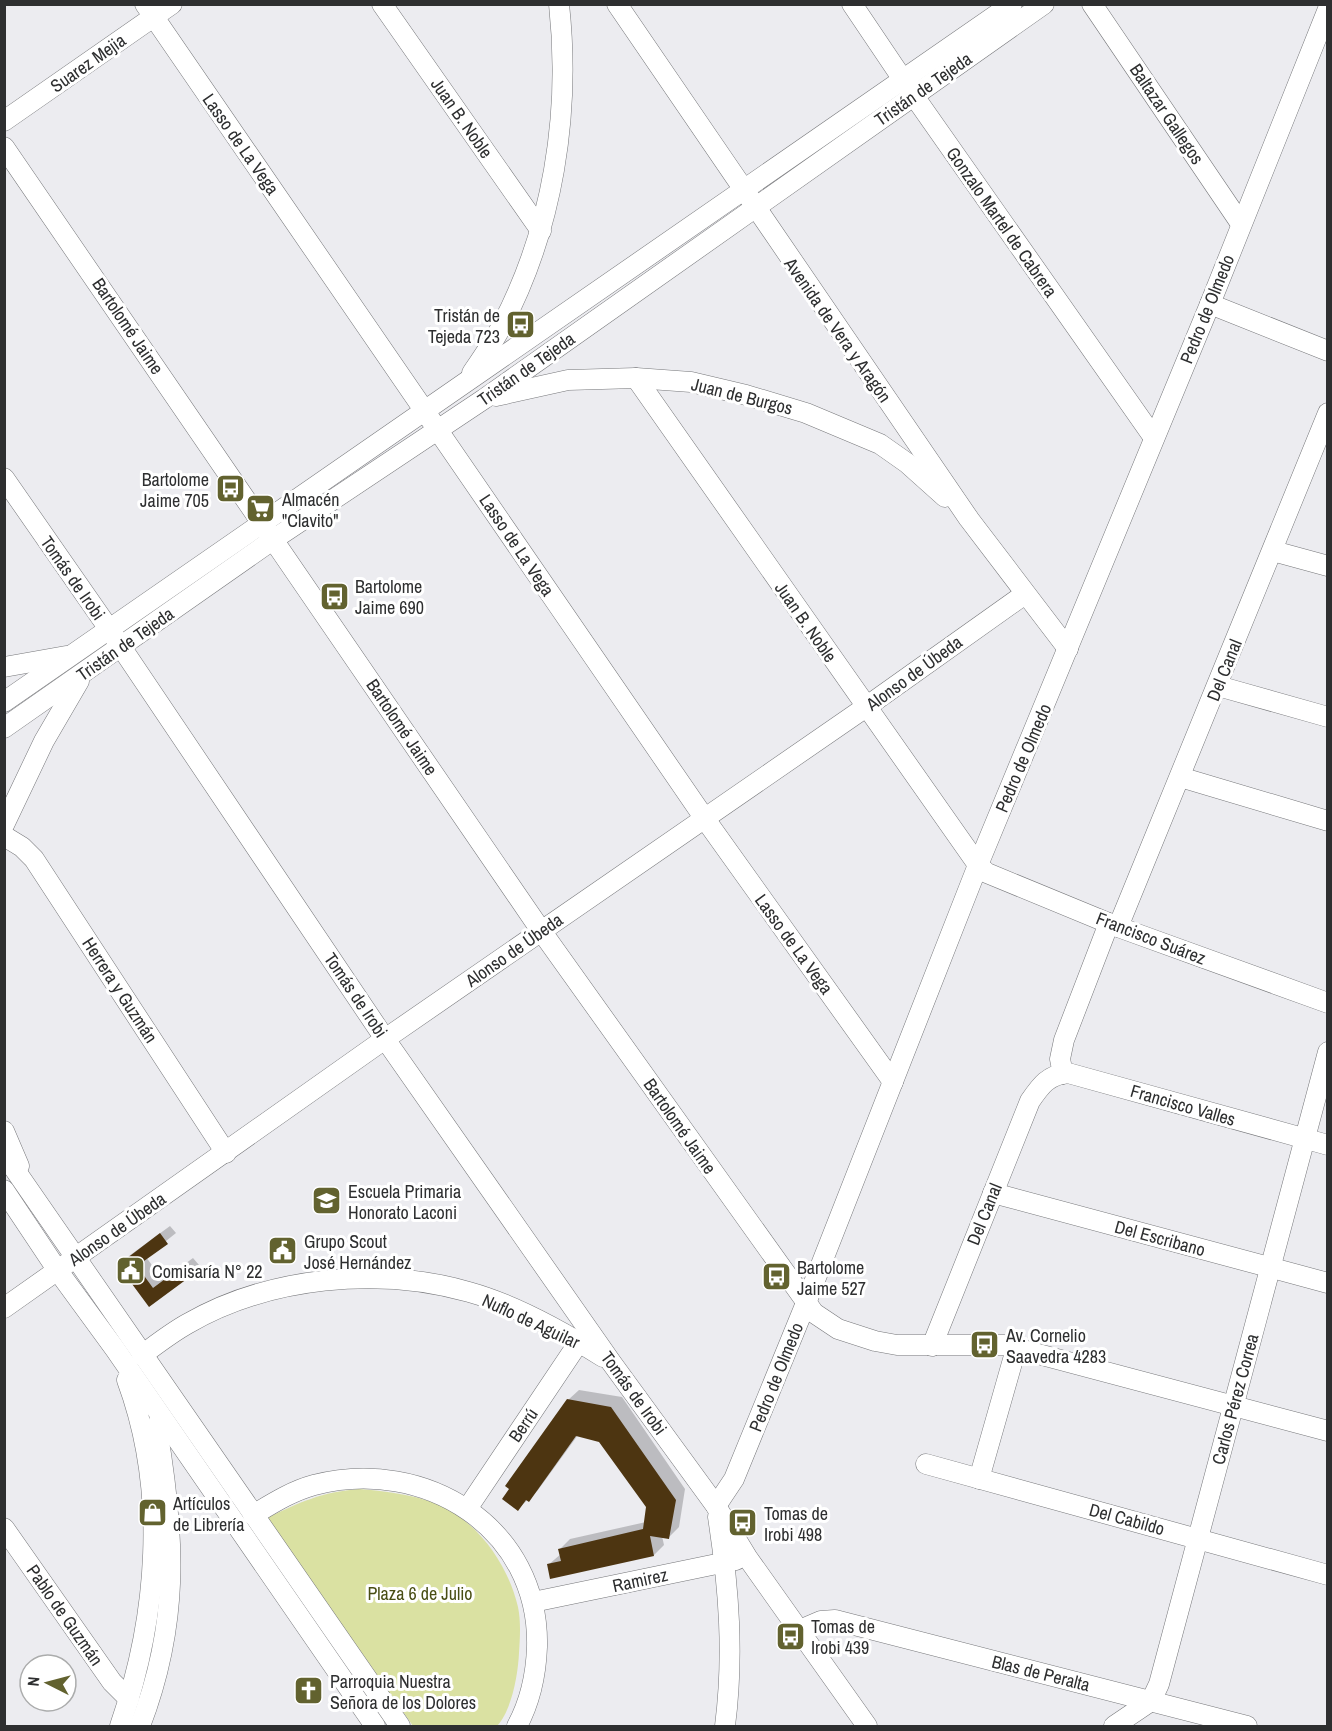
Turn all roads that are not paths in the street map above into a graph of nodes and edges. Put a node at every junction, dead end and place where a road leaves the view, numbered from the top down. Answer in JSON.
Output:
{"nodes":[{"id":1,"x":172,"y":4,"type":"edge"},
{"id":2,"x":382,"y":4,"type":"edge"},
{"id":3,"x":559,"y":4,"type":"edge"},
{"id":4,"x":617,"y":4,"type":"edge"},
{"id":5,"x":852,"y":4,"type":"edge"},
{"id":6,"x":1012,"y":4,"type":"edge"},
{"id":7,"x":1044,"y":4,"type":"edge"},
{"id":8,"x":1092,"y":4,"type":"edge"},
{"id":9,"x":1328,"y":9,"type":"edge"},
{"id":10,"x":149,"y":11,"type":"edge"},
{"id":11,"x":909,"y":88,"type":"junction"},
{"id":12,"x":4,"y":121,"type":"edge"},
{"id":13,"x":4,"y":147,"type":"edge"},
{"id":14,"x":749,"y":199,"type":"junction"},
{"id":15,"x":1242,"y":224,"type":"junction"},
{"id":16,"x":541,"y":231,"type":"junction"},
{"id":17,"x":1210,"y":304,"type":"junction"},
{"id":18,"x":1328,"y":351,"type":"edge"},
{"id":19,"x":636,"y":378,"type":"junction"},
{"id":20,"x":467,"y":381,"type":"junction"},
{"id":21,"x":484,"y":399,"type":"junction"},
{"id":22,"x":425,"y":411,"type":"junction"},
{"id":23,"x":1327,"y":418,"type":"edge"},
{"id":24,"x":438,"y":429,"type":"junction"},
{"id":25,"x":1154,"y":438,"type":"junction"},
{"id":26,"x":4,"y":478,"type":"edge"},
{"id":27,"x":969,"y":519,"type":"junction"},
{"id":28,"x":262,"y":523,"type":"junction"},
{"id":29,"x":274,"y":539,"type":"junction"},
{"id":30,"x":1273,"y":551,"type":"junction"},
{"id":31,"x":1328,"y":566,"type":"edge"},
{"id":32,"x":1025,"y":594,"type":"junction"},
{"id":33,"x":109,"y":630,"type":"junction"},
{"id":34,"x":121,"y":647,"type":"junction"},
{"id":35,"x":1068,"y":649,"type":"junction"},
{"id":36,"x":75,"y":654,"type":"junction"},
{"id":37,"x":4,"y":667,"type":"edge"},
{"id":38,"x":83,"y":674,"type":"junction"},
{"id":39,"x":1218,"y":686,"type":"junction"},
{"id":40,"x":4,"y":702,"type":"edge"},
{"id":41,"x":866,"y":707,"type":"junction"},
{"id":42,"x":1328,"y":717,"type":"edge"},
{"id":43,"x":4,"y":728,"type":"edge"},
{"id":44,"x":1180,"y":777,"type":"junction"},
{"id":45,"x":705,"y":819,"type":"junction"},
{"id":46,"x":1328,"y":821,"type":"edge"},
{"id":47,"x":4,"y":825,"type":"edge"},
{"id":48,"x":4,"y":836,"type":"edge"},
{"id":49,"x":978,"y":865,"type":"junction"},
{"id":50,"x":1114,"y":925,"type":"junction"},
{"id":51,"x":542,"y":932,"type":"junction"},
{"id":52,"x":1328,"y":1003,"type":"edge"},
{"id":53,"x":385,"y":1039,"type":"junction"},
{"id":54,"x":1328,"y":1052,"type":"edge"},
{"id":55,"x":1063,"y":1074,"type":"junction"},
{"id":56,"x":893,"y":1082,"type":"junction"},
{"id":57,"x":4,"y":1131,"type":"edge"},
{"id":58,"x":1305,"y":1139,"type":"junction"},
{"id":59,"x":1328,"y":1145,"type":"edge"},
{"id":60,"x":226,"y":1153,"type":"junction"},
{"id":61,"x":4,"y":1154,"type":"edge"},
{"id":62,"x":4,"y":1190,"type":"edge"},
{"id":63,"x":30,"y":1191,"type":"junction"},
{"id":64,"x":993,"y":1193,"type":"junction"},
{"id":65,"x":75,"y":1257,"type":"junction"},
{"id":66,"x":1270,"y":1267,"type":"junction"},
{"id":67,"x":58,"y":1272,"type":"junction"},
{"id":68,"x":1328,"y":1283,"type":"edge"},
{"id":69,"x":806,"y":1303,"type":"junction"},
{"id":70,"x":4,"y":1308,"type":"edge"},
{"id":71,"x":579,"y":1342,"type":"junction"},
{"id":72,"x":932,"y":1346,"type":"junction"},
{"id":73,"x":115,"y":1349,"type":"junction"},
{"id":74,"x":1016,"y":1349,"type":"junction"},
{"id":75,"x":142,"y":1355,"type":"junction"},
{"id":76,"x":611,"y":1362,"type":"junction"},
{"id":77,"x":1233,"y":1407,"type":"junction"},
{"id":78,"x":160,"y":1417,"type":"junction"},
{"id":79,"x":1328,"y":1431,"type":"edge"},
{"id":80,"x":926,"y":1464,"type":"dead end"},
{"id":81,"x":979,"y":1479,"type":"junction"},
{"id":82,"x":716,"y":1506,"type":"junction"},
{"id":83,"x":467,"y":1509,"type":"junction"},
{"id":84,"x":253,"y":1515,"type":"junction"},
{"id":85,"x":4,"y":1528,"type":"edge"},
{"id":86,"x":1198,"y":1539,"type":"junction"},
{"id":87,"x":747,"y":1557,"type":"junction"},
{"id":88,"x":725,"y":1563,"type":"junction"},
{"id":89,"x":1328,"y":1575,"type":"edge"},
{"id":90,"x":533,"y":1602,"type":"junction"},
{"id":91,"x":800,"y":1630,"type":"junction"},
{"id":92,"x":129,"y":1699,"type":"junction"},
{"id":93,"x":1151,"y":1701,"type":"junction"},
{"id":94,"x":120,"y":1726,"type":"edge"},
{"id":95,"x":140,"y":1726,"type":"edge"},
{"id":96,"x":375,"y":1726,"type":"edge"},
{"id":97,"x":400,"y":1726,"type":"edge"},
{"id":98,"x":517,"y":1726,"type":"edge"},
{"id":99,"x":725,"y":1726,"type":"edge"},
{"id":100,"x":867,"y":1726,"type":"edge"},
{"id":101,"x":1114,"y":1726,"type":"edge"},
{"id":102,"x":1247,"y":1726,"type":"edge"}],
"edges":[{"from":1,"to":10,"type":"street","name":"Suarez Mejia"},
{"from":2,"to":16,"type":"street","name":"Juan B. Noble"},
{"from":3,"to":16,"type":"street"},
{"from":4,"to":14,"type":"street","name":"Avenida de Vera y Aragón"},
{"from":5,"to":11,"type":"street","name":"Gonzalo Martel de Cabrera"},
{"from":6,"to":11,"type":"street","name":"Tristán de Tejeda"},
{"from":7,"to":11,"type":"street","name":"Tristán de Tejeda"},
{"from":8,"to":15,"type":"street","name":"Baltazar Gallegos"},
{"from":9,"to":15,"type":"street","name":"Pedro de Olmedo"},
{"from":10,"to":12,"type":"street","name":"Suarez Mejia"},
{"from":10,"to":22,"type":"street","name":"Lasso de La Vega"},
{"from":11,"to":14,"type":"street","name":"Tristán de Tejeda"},
{"from":11,"to":25,"type":"street","name":"Gonzalo Martel de Cabrera"},
{"from":13,"to":28,"type":"street","name":"Bartolomé Jaime"},
{"from":14,"to":20,"type":"street","name":"Tristán de Tejeda"},
{"from":14,"to":21,"type":"street","name":"Tristán de Tejeda"},
{"from":14,"to":27,"type":"street","name":"Avenida de Vera y Aragón"},
{"from":15,"to":17,"type":"street","name":"Pedro de Olmedo"},
{"from":16,"to":20,"type":"street"},
{"from":17,"to":18,"type":"street"},
{"from":17,"to":25,"type":"street","name":"Pedro de Olmedo"},
{"from":19,"to":21,"type":"street","name":"Juan de Burgos"},
{"from":19,"to":27,"type":"street","name":"Juan de Burgos"},
{"from":19,"to":41,"type":"street","name":"Juan B. Noble"},
{"from":20,"to":22,"type":"street","name":"Tristán de Tejeda"},
{"from":21,"to":24,"type":"street","name":"Tristán de Tejeda"},
{"from":22,"to":24,"type":"street","name":"Lasso de La Vega"},
{"from":22,"to":28,"type":"street","name":"Tristán de Tejeda"},
{"from":23,"to":30,"type":"street","name":"Del Canal"},
{"from":24,"to":29,"type":"street","name":"Tristán de Tejeda"},
{"from":24,"to":45,"type":"street","name":"Lasso de La Vega"},
{"from":25,"to":35,"type":"street","name":"Pedro de Olmedo"},
{"from":26,"to":33,"type":"street","name":"Tomás de Irobi"},
{"from":27,"to":32,"type":"street","name":"Avenida de Vera y Aragón"},
{"from":28,"to":29,"type":"street","name":"Bartolomé Jaime"},
{"from":28,"to":33,"type":"street","name":"Tristán de Tejeda"},
{"from":29,"to":34,"type":"street","name":"Tristán de Tejeda"},
{"from":29,"to":51,"type":"street","name":"Bartolomé Jaime"},
{"from":30,"to":31,"type":"street"},
{"from":30,"to":39,"type":"street","name":"Del Canal"},
{"from":32,"to":35,"type":"street","name":"Avenida de Vera y Aragón"},
{"from":32,"to":41,"type":"street","name":"Alonso de Úbeda"},
{"from":33,"to":34,"type":"street","name":"Tomás de Irobi"},
{"from":33,"to":36,"type":"street","name":"Tristán de Tejeda"},
{"from":34,"to":38,"type":"street","name":"Tristán de Tejeda"},
{"from":34,"to":53,"type":"street","name":"Tomás de Irobi"},
{"from":35,"to":49,"type":"street","name":"Pedro de Olmedo"},
{"from":36,"to":37,"type":"street"},
{"from":36,"to":40,"type":"street","name":"Tristán de Tejeda"},
{"from":38,"to":43,"type":"street","name":"Tristán de Tejeda"},
{"from":38,"to":47,"type":"street"},
{"from":39,"to":42,"type":"street"},
{"from":39,"to":44,"type":"street","name":"Del Canal"},
{"from":41,"to":45,"type":"street","name":"Alonso de Úbeda"},
{"from":41,"to":49,"type":"street","name":"Juan B. Noble"},
{"from":44,"to":46,"type":"street"},
{"from":44,"to":50,"type":"street","name":"Del Canal"},
{"from":45,"to":51,"type":"street","name":"Alonso de Úbeda"},
{"from":45,"to":56,"type":"street","name":"Lasso de La Vega"},
{"from":48,"to":60,"type":"street","name":"Herrera y Guzmán"},
{"from":49,"to":50,"type":"street","name":"Francisco Suárez"},
{"from":49,"to":56,"type":"street","name":"Pedro de Olmedo"},
{"from":50,"to":52,"type":"street","name":"Francisco Suárez"},
{"from":50,"to":55,"type":"street","name":"Del Canal"},
{"from":51,"to":53,"type":"street","name":"Alonso de Úbeda"},
{"from":51,"to":69,"type":"street","name":"Bartolomé Jaime"},
{"from":53,"to":60,"type":"street","name":"Alonso de Úbeda"},
{"from":53,"to":76,"type":"street","name":"Tomás de Irobi"},
{"from":54,"to":58,"type":"street","name":"Carlos Pérez Correa"},
{"from":55,"to":58,"type":"street","name":"Francisco Valles"},
{"from":55,"to":64,"type":"street","name":"Del Canal"},
{"from":56,"to":69,"type":"street","name":"Pedro de Olmedo"},
{"from":57,"to":63,"type":"street"},
{"from":58,"to":59,"type":"street","name":"Francisco Valles"},
{"from":58,"to":66,"type":"street","name":"Carlos Pérez Correa"},
{"from":60,"to":65,"type":"street","name":"Alonso de Úbeda"},
{"from":61,"to":63,"type":"street"},
{"from":62,"to":67,"type":"street"},
{"from":63,"to":65,"type":"street"},
{"from":64,"to":66,"type":"street","name":"Del Escribano"},
{"from":64,"to":72,"type":"street","name":"Del Canal"},
{"from":65,"to":67,"type":"street","name":"Alonso de Úbeda"},
{"from":65,"to":75,"type":"street"},
{"from":66,"to":68,"type":"street","name":"Del Escribano"},
{"from":66,"to":77,"type":"street","name":"Carlos Pérez Correa"},
{"from":67,"to":70,"type":"street","name":"Alonso de Úbeda"},
{"from":67,"to":73,"type":"street"},
{"from":69,"to":72,"type":"street","name":"Bartolomé Jaime"},
{"from":69,"to":82,"type":"street","name":"Pedro de Olmedo"},
{"from":71,"to":75,"type":"street","name":"Nuflo de Aguilar"},
{"from":71,"to":76,"type":"street","name":"Nuflo de Aguilar"},
{"from":71,"to":83,"type":"street","name":"Berrú"},
{"from":72,"to":74,"type":"street","name":"Bartolomé Jaime"},
{"from":73,"to":78,"type":"street"},
{"from":73,"to":92,"type":"street"},
{"from":74,"to":77,"type":"street","name":"Bartolomé Jaime"},
{"from":74,"to":81,"type":"street"},
{"from":75,"to":84,"type":"street"},
{"from":76,"to":82,"type":"street","name":"Tomás de Irobi"},
{"from":77,"to":79,"type":"street","name":"Bartolomé Jaime"},
{"from":77,"to":86,"type":"street","name":"Carlos Pérez Correa"},
{"from":78,"to":95,"type":"street"},
{"from":78,"to":96,"type":"street"},
{"from":80,"to":81,"type":"street","name":"Del Cabildo"},
{"from":81,"to":86,"type":"street","name":"Del Cabildo"},
{"from":82,"to":87,"type":"street","name":"Tomás de Irobi"},
{"from":82,"to":88,"type":"street"},
{"from":83,"to":84,"type":"street"},
{"from":83,"to":90,"type":"street"},
{"from":84,"to":97,"type":"street"},
{"from":85,"to":92,"type":"street","name":"Pablo de Guzmán"},
{"from":86,"to":89,"type":"street","name":"Del Cabildo"},
{"from":86,"to":93,"type":"street","name":"Carlos Pérez Correa"},
{"from":87,"to":88,"type":"street","name":"Ramirez"},
{"from":87,"to":91,"type":"street","name":"Tomás de Irobi"},
{"from":88,"to":90,"type":"street","name":"Ramirez"},
{"from":88,"to":99,"type":"street"},
{"from":90,"to":98,"type":"street"},
{"from":91,"to":93,"type":"street","name":"Blas de Peralta"},
{"from":91,"to":100,"type":"street"},
{"from":92,"to":94,"type":"street"},
{"from":93,"to":101,"type":"street"},
{"from":93,"to":102,"type":"street","name":"Blas de Peralta"}]}
